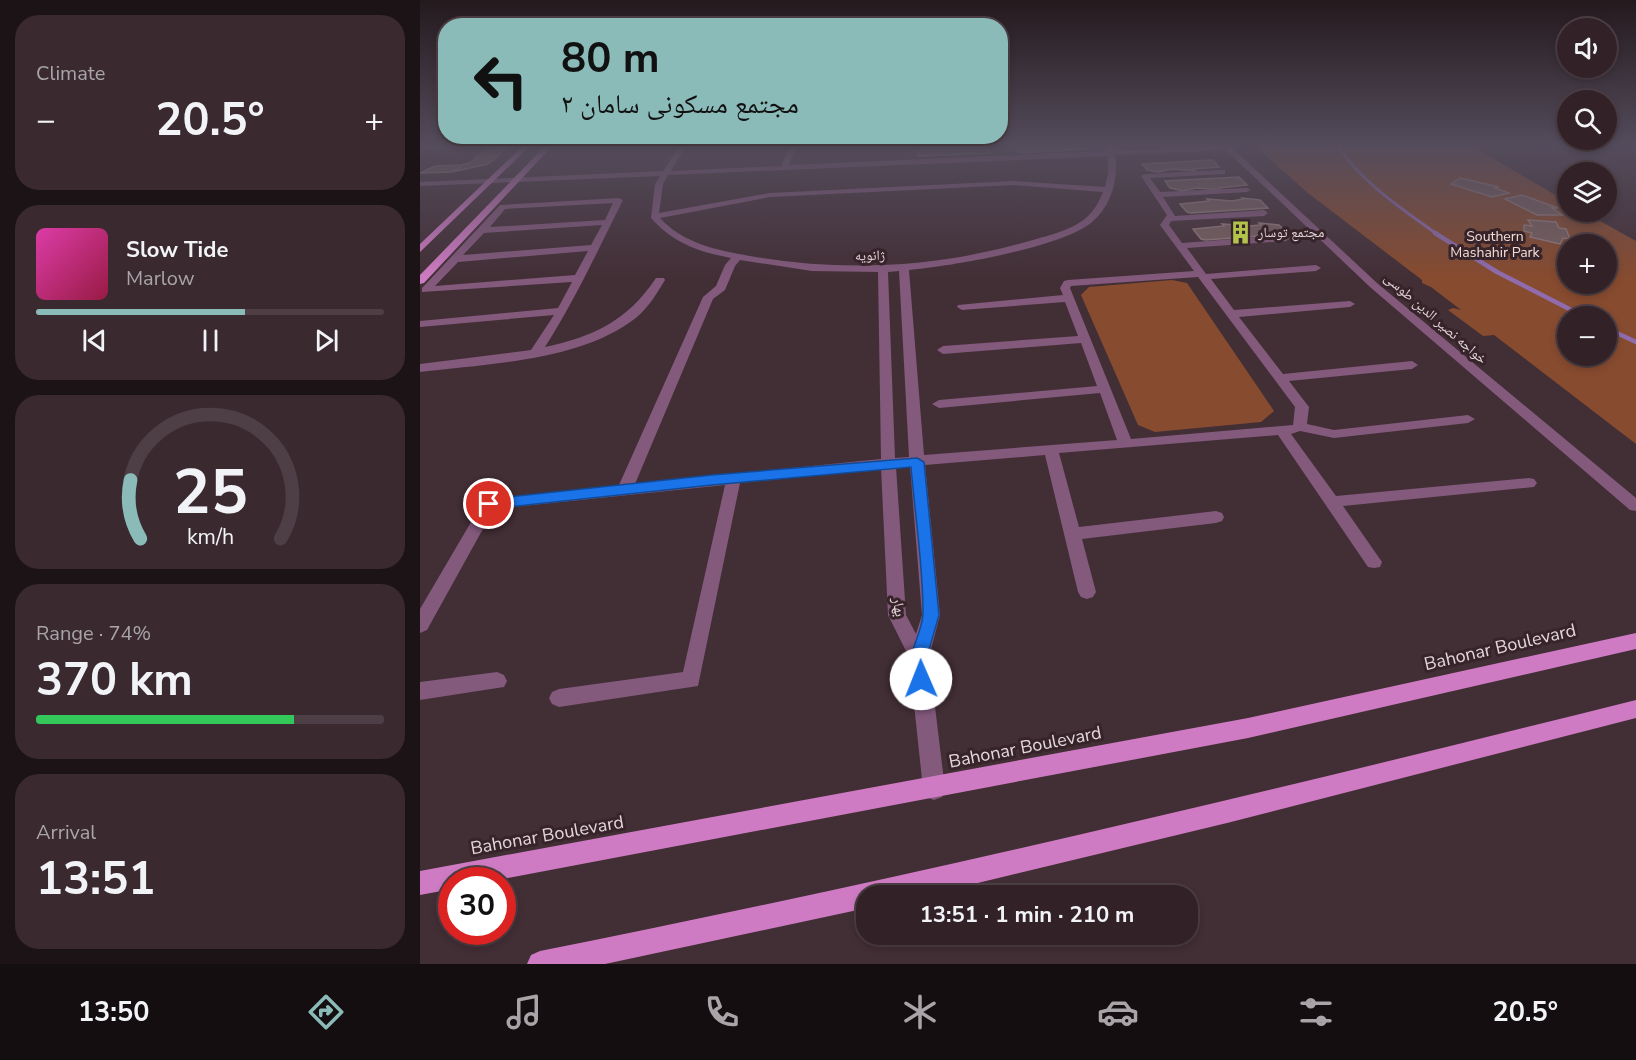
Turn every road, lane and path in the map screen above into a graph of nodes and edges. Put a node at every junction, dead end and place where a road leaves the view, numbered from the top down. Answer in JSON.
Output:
{"nodes":[{"id":1,"x":483,"y":189,"type":"edge"},
{"id":2,"x":509,"y":189,"type":"edge"},
{"id":3,"x":657,"y":189,"type":"edge"},
{"id":4,"x":892,"y":189,"type":"edge"},
{"id":5,"x":1095,"y":189,"type":"edge"},
{"id":6,"x":1154,"y":189,"type":"edge"},
{"id":7,"x":1272,"y":189,"type":"edge"},
{"id":8,"x":1109,"y":190,"type":"joint"},
{"id":9,"x":1247,"y":190,"type":"dead end"},
{"id":10,"x":1158,"y":195,"type":"junction"},
{"id":11,"x":1264,"y":213,"type":"dead end"},
{"id":12,"x":654,"y":216,"type":"junction"},
{"id":13,"x":1168,"y":219,"type":"junction"},
{"id":14,"x":608,"y":222,"type":"junction"},
{"id":15,"x":482,"y":230,"type":"junction"},
{"id":16,"x":1286,"y":238,"type":"dead end"},
{"id":17,"x":1179,"y":246,"type":"junction"},
{"id":18,"x":594,"y":248,"type":"junction"},
{"id":19,"x":420,"y":249,"type":"edge"},
{"id":20,"x":738,"y":257,"type":"junction"},
{"id":21,"x":455,"y":259,"type":"junction"},
{"id":22,"x":904,"y":267,"type":"junction"},
{"id":23,"x":1317,"y":268,"type":"dead end"},
{"id":24,"x":883,"y":269,"type":"junction"},
{"id":25,"x":1202,"y":276,"type":"junction"},
{"id":26,"x":579,"y":278,"type":"junction"},
{"id":27,"x":660,"y":280,"type":"dead end"},
{"id":28,"x":420,"y":281,"type":"edge"},
{"id":29,"x":1069,"y":298,"type":"junction"},
{"id":30,"x":1350,"y":304,"type":"dead end"},
{"id":31,"x":962,"y":306,"type":"dead end"},
{"id":32,"x":562,"y":311,"type":"junction"},
{"id":33,"x":1231,"y":314,"type":"junction"},
{"id":34,"x":420,"y":324,"type":"edge"},
{"id":35,"x":1083,"y":339,"type":"junction"},
{"id":36,"x":943,"y":350,"type":"dead end"},
{"id":37,"x":536,"y":353,"type":"junction"},
{"id":38,"x":1412,"y":365,"type":"dead end"},
{"id":39,"x":420,"y":368,"type":"edge"},
{"id":40,"x":1279,"y":378,"type":"junction"},
{"id":41,"x":1106,"y":389,"type":"junction"},
{"id":42,"x":939,"y":404,"type":"dead end"},
{"id":43,"x":1468,"y":419,"type":"dead end"},
{"id":44,"x":1300,"y":426,"type":"junction"},
{"id":45,"x":1282,"y":431,"type":"junction"},
{"id":46,"x":1126,"y":444,"type":"junction"},
{"id":47,"x":1051,"y":451,"type":"junction"},
{"id":48,"x":917,"y":462,"type":"junction"},
{"id":49,"x":888,"y":463,"type":"junction"},
{"id":50,"x":734,"y":478,"type":"junction"},
{"id":51,"x":1529,"y":483,"type":"dead end"},
{"id":52,"x":626,"y":489,"type":"junction"},
{"id":53,"x":1332,"y":502,"type":"junction"},
{"id":54,"x":1636,"y":506,"type":"edge"},
{"id":55,"x":1216,"y":517,"type":"dead end"},
{"id":56,"x":1072,"y":534,"type":"junction"},
{"id":57,"x":1374,"y":562,"type":"dead end"},
{"id":58,"x":1088,"y":592,"type":"dead end"},
{"id":59,"x":420,"y":625,"type":"edge"},
{"id":60,"x":1636,"y":641,"type":"edge"},
{"id":61,"x":919,"y":657,"type":"junction"},
{"id":62,"x":497,"y":681,"type":"dead end"},
{"id":63,"x":420,"y":691,"type":"edge"},
{"id":64,"x":559,"y":698,"type":"dead end"},
{"id":65,"x":1636,"y":709,"type":"edge"},
{"id":66,"x":934,"y":789,"type":"junction"},
{"id":67,"x":420,"y":883,"type":"edge"},
{"id":68,"x":540,"y":964,"type":"edge"}],
"edges":[{"from":1,"to":19,"type":"main road"},
{"from":2,"to":28,"type":"main road"},
{"from":3,"to":12,"type":"street"},
{"from":4,"to":12,"type":"street"},
{"from":5,"to":8,"type":"street"},
{"from":6,"to":10,"type":"street"},
{"from":7,"to":54,"type":"street","name":"خواجه نصیر الدین طوسی"},
{"from":8,"to":22,"type":"street","name":"ژانویه"},
{"from":9,"to":10,"type":"street"},
{"from":10,"to":13,"type":"street"},
{"from":11,"to":13,"type":"street"},
{"from":12,"to":20,"type":"street","name":"ژانویه"},
{"from":13,"to":17,"type":"street"},
{"from":14,"to":15,"type":"street"},
{"from":14,"to":15,"type":"street"},
{"from":14,"to":18,"type":"street"},
{"from":15,"to":21,"type":"street"},
{"from":16,"to":17,"type":"street"},
{"from":17,"to":25,"type":"street"},
{"from":18,"to":21,"type":"street"},
{"from":18,"to":26,"type":"street"},
{"from":20,"to":24,"type":"street","name":"ژانویه"},
{"from":20,"to":52,"type":"street"},
{"from":21,"to":26,"type":"street"},
{"from":22,"to":24,"type":"street","name":"ژانویه"},
{"from":22,"to":48,"type":"street","name":"بهار"},
{"from":23,"to":25,"type":"street"},
{"from":24,"to":49,"type":"street","name":"بهار"},
{"from":25,"to":29,"type":"street"},
{"from":25,"to":33,"type":"street"},
{"from":26,"to":32,"type":"street"},
{"from":27,"to":37,"type":"street"},
{"from":29,"to":31,"type":"street"},
{"from":29,"to":35,"type":"street"},
{"from":30,"to":33,"type":"street"},
{"from":32,"to":34,"type":"street"},
{"from":32,"to":37,"type":"street"},
{"from":33,"to":40,"type":"street"},
{"from":35,"to":36,"type":"street"},
{"from":35,"to":41,"type":"street"},
{"from":37,"to":39,"type":"street"},
{"from":38,"to":40,"type":"street"},
{"from":40,"to":44,"type":"street"},
{"from":41,"to":42,"type":"street"},
{"from":41,"to":46,"type":"street"},
{"from":43,"to":44,"type":"street"},
{"from":44,"to":45,"type":"street"},
{"from":45,"to":46,"type":"street"},
{"from":45,"to":53,"type":"street"},
{"from":46,"to":47,"type":"street"},
{"from":47,"to":48,"type":"street"},
{"from":47,"to":56,"type":"street"},
{"from":48,"to":49,"type":"street"},
{"from":48,"to":61,"type":"street","name":"بهار"},
{"from":49,"to":50,"type":"street"},
{"from":49,"to":61,"type":"street","name":"بهار"},
{"from":50,"to":52,"type":"street"},
{"from":50,"to":64,"type":"street"},
{"from":51,"to":53,"type":"street"},
{"from":52,"to":59,"type":"street"},
{"from":53,"to":57,"type":"street"},
{"from":55,"to":56,"type":"street"},
{"from":56,"to":58,"type":"street"},
{"from":60,"to":66,"type":"main road","name":"Bahonar Boulevard"},
{"from":61,"to":66,"type":"street"},
{"from":62,"to":63,"type":"street"},
{"from":65,"to":68,"type":"main road"},
{"from":66,"to":67,"type":"main road","name":"Bahonar Boulevard"}]}
